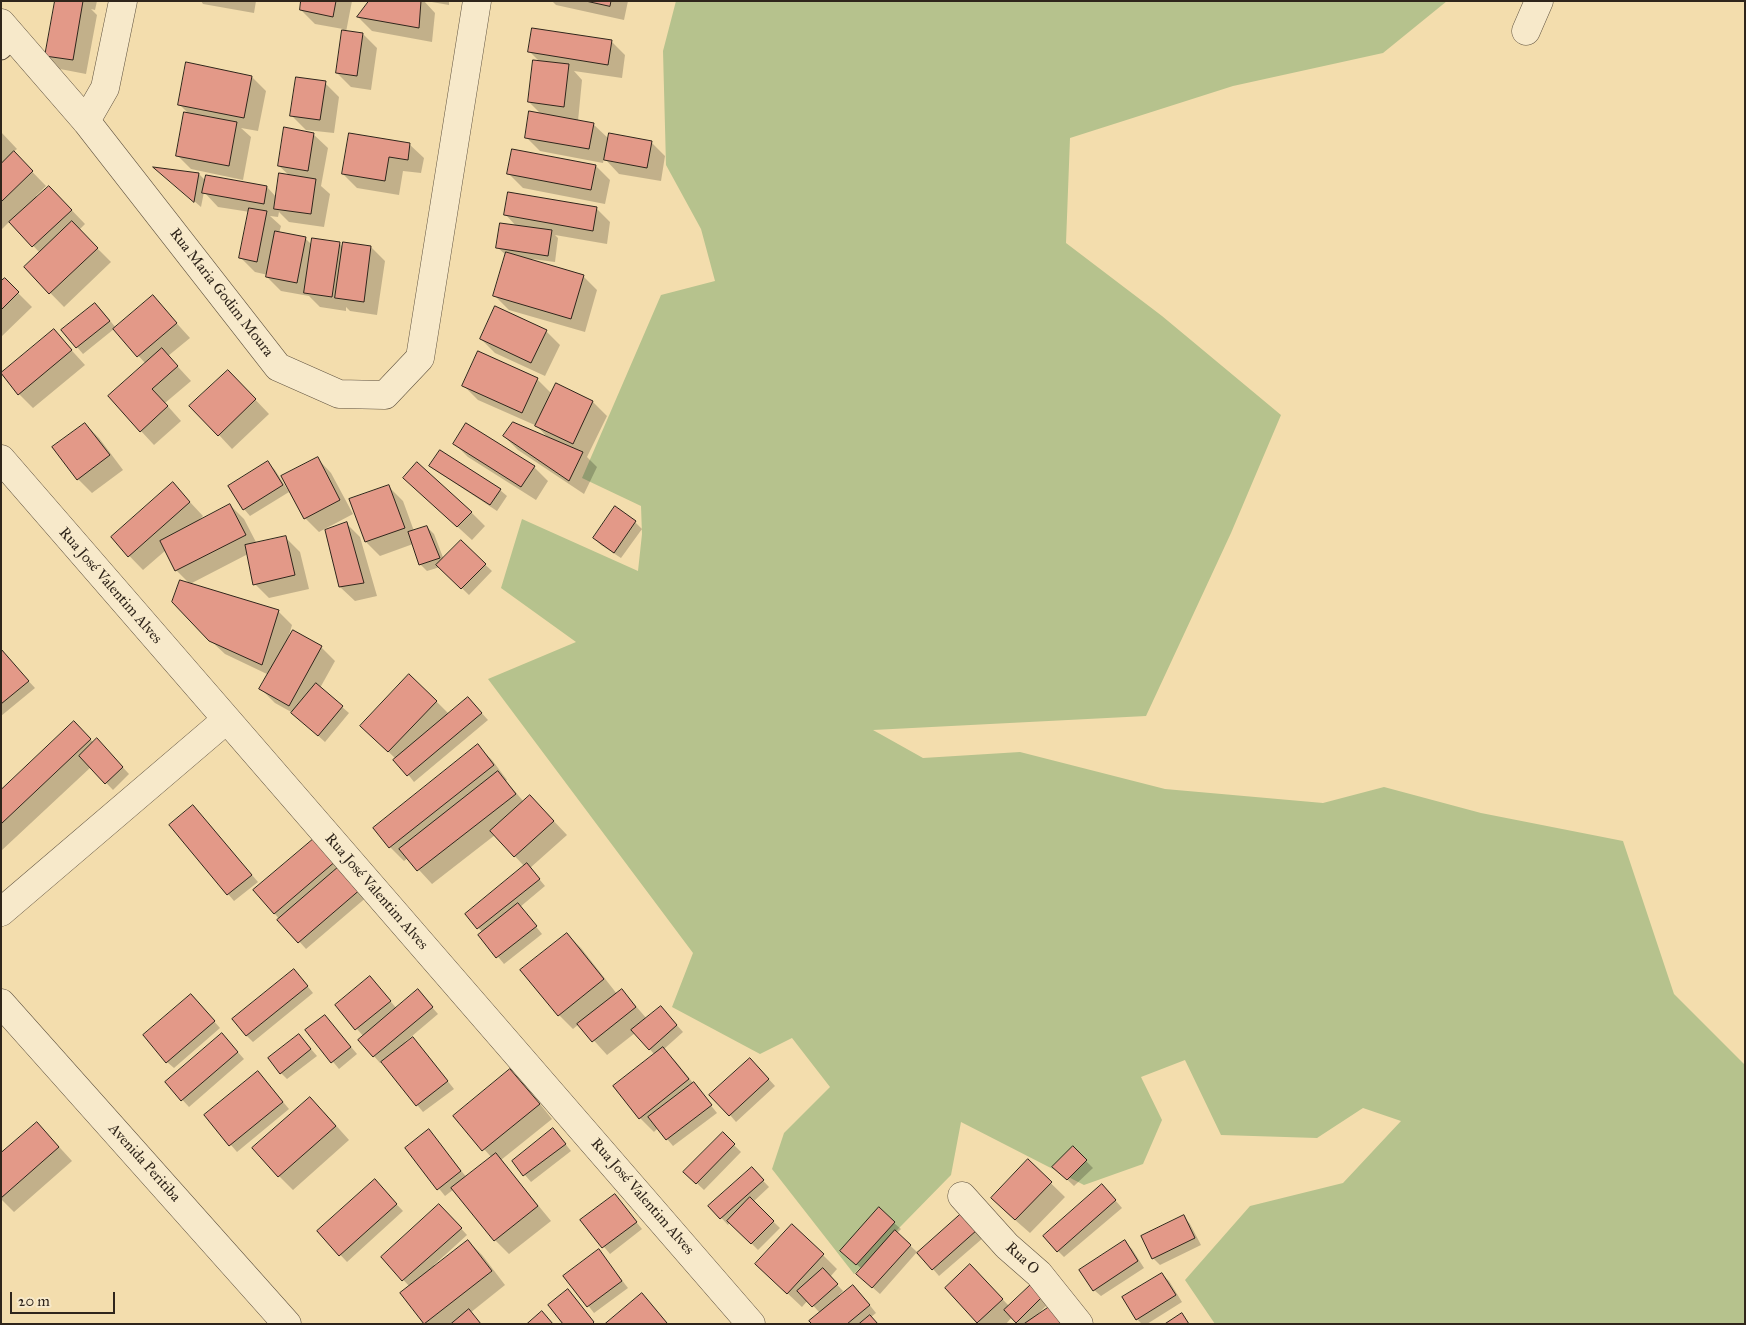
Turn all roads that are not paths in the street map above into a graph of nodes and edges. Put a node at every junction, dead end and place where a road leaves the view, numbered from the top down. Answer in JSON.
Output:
{"nodes":[{"id":1,"x":123,"y":1,"type":"edge"},
{"id":2,"x":477,"y":1,"type":"edge"},
{"id":3,"x":1539,"y":1,"type":"edge"},
{"id":4,"x":1526,"y":31,"type":"dead end"},
{"id":5,"x":6,"y":37,"type":"edge"},
{"id":6,"x":86,"y":121,"type":"junction"},
{"id":7,"x":1,"y":459,"type":"edge"},
{"id":8,"x":226,"y":720,"type":"junction"},
{"id":9,"x":1,"y":912,"type":"edge"},
{"id":10,"x":1,"y":1003,"type":"edge"},
{"id":11,"x":962,"y":1196,"type":"dead end"},
{"id":12,"x":287,"y":1324,"type":"edge"},
{"id":13,"x":751,"y":1324,"type":"edge"},
{"id":14,"x":1079,"y":1324,"type":"edge"}],
"edges":[{"from":1,"to":6,"type":"street"},
{"from":2,"to":6,"type":"street","name":"Rua Maria Godim Moura"},
{"from":3,"to":4,"type":"street"},
{"from":5,"to":6,"type":"street","name":"Rua Maria Godim Moura"},
{"from":7,"to":8,"type":"street","name":"Rua José Valentim Alves"},
{"from":8,"to":9,"type":"street"},
{"from":8,"to":13,"type":"street","name":"Rua José Valentim Alves"},
{"from":10,"to":12,"type":"street","name":"Avenida Peritiba"},
{"from":11,"to":14,"type":"street","name":"Rua O"}]}
